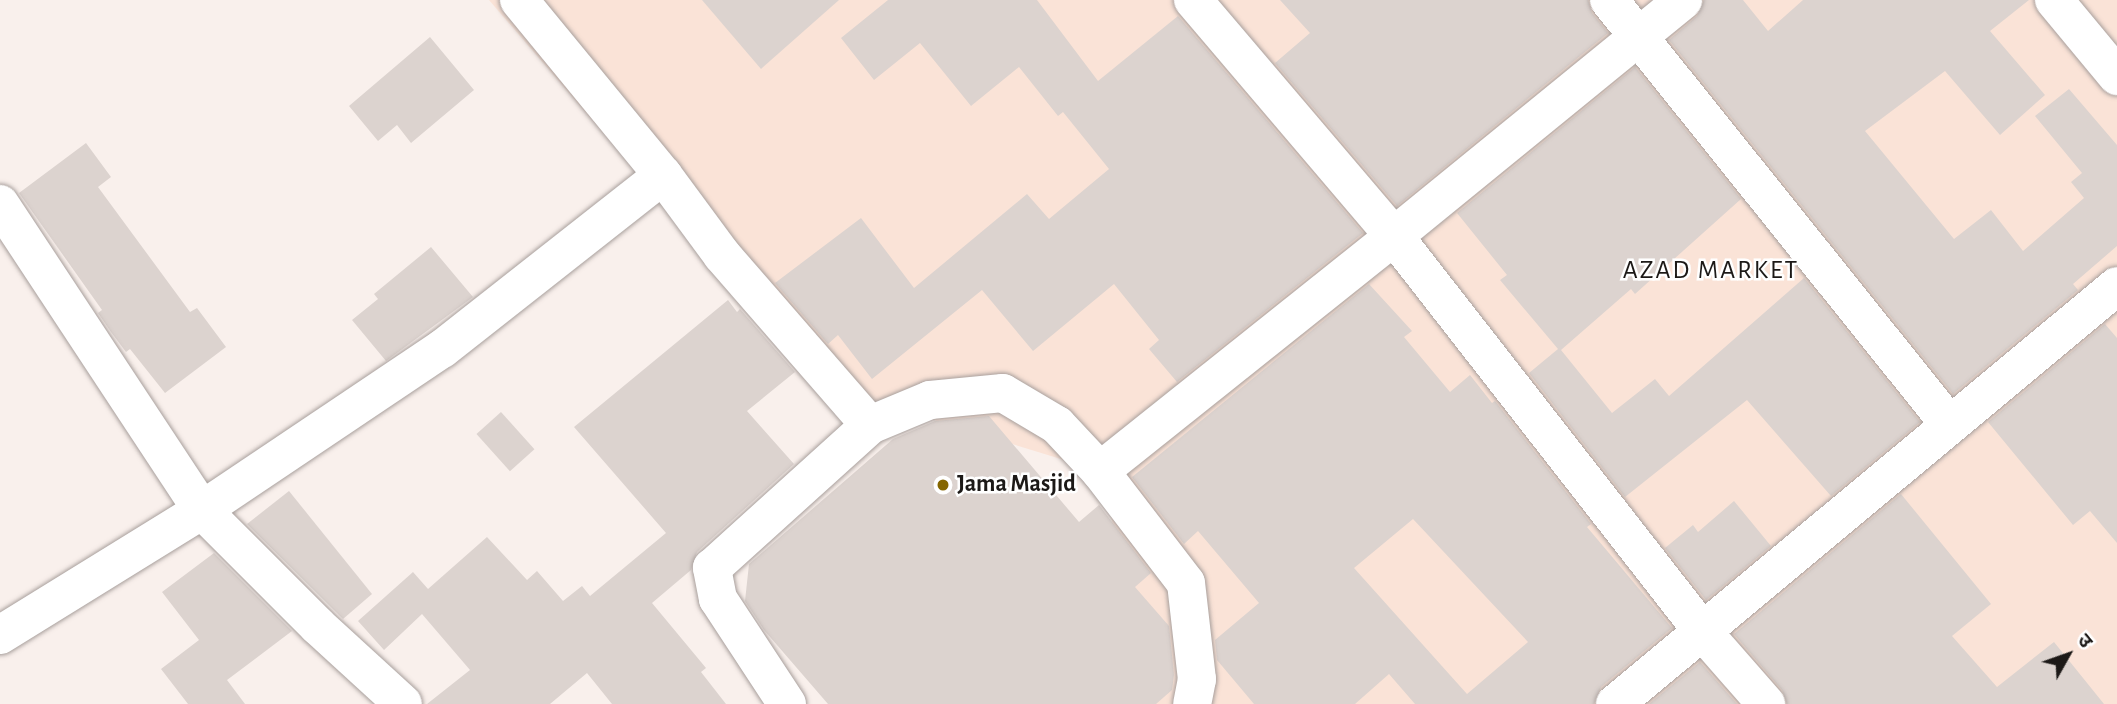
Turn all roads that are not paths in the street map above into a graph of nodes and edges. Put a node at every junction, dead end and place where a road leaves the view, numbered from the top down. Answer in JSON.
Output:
{"nodes":[{"id":1,"x":519,"y":0,"type":"edge"},
{"id":2,"x":1193,"y":0,"type":"edge"},
{"id":3,"x":1609,"y":0,"type":"edge"},
{"id":4,"x":1683,"y":0,"type":"edge"},
{"id":5,"x":2054,"y":0,"type":"edge"},
{"id":6,"x":1638,"y":37,"type":"junction"},
{"id":7,"x":2117,"y":76,"type":"edge"},
{"id":8,"x":663,"y":175,"type":"junction"},
{"id":9,"x":0,"y":204,"type":"edge"},
{"id":10,"x":1394,"y":236,"type":"junction"},
{"id":11,"x":13,"y":250,"type":"edge"},
{"id":12,"x":2117,"y":286,"type":"edge"},
{"id":13,"x":870,"y":425,"type":"junction"},
{"id":14,"x":1950,"y":425,"type":"junction"},
{"id":15,"x":1100,"y":471,"type":"junction"},
{"id":16,"x":202,"y":510,"type":"junction"},
{"id":17,"x":1703,"y":632,"type":"junction"},
{"id":18,"x":0,"y":635,"type":"edge"},
{"id":19,"x":403,"y":704,"type":"edge"},
{"id":20,"x":786,"y":704,"type":"edge"},
{"id":21,"x":1192,"y":704,"type":"edge"},
{"id":22,"x":1615,"y":704,"type":"edge"},
{"id":23,"x":1766,"y":704,"type":"edge"}],
"edges":[{"from":1,"to":8,"type":"street"},
{"from":2,"to":10,"type":"street"},
{"from":3,"to":6,"type":"street"},
{"from":4,"to":6,"type":"street"},
{"from":5,"to":7,"type":"street"},
{"from":6,"to":10,"type":"street"},
{"from":6,"to":14,"type":"street"},
{"from":8,"to":13,"type":"street"},
{"from":8,"to":16,"type":"street"},
{"from":9,"to":11,"type":"street"},
{"from":10,"to":15,"type":"street"},
{"from":10,"to":17,"type":"street"},
{"from":11,"to":16,"type":"street"},
{"from":12,"to":14,"type":"street"},
{"from":13,"to":15,"type":"street"},
{"from":13,"to":20,"type":"street"},
{"from":14,"to":17,"type":"street"},
{"from":15,"to":21,"type":"street"},
{"from":16,"to":18,"type":"street"},
{"from":16,"to":19,"type":"street"},
{"from":17,"to":22,"type":"street"},
{"from":17,"to":23,"type":"street"}]}
